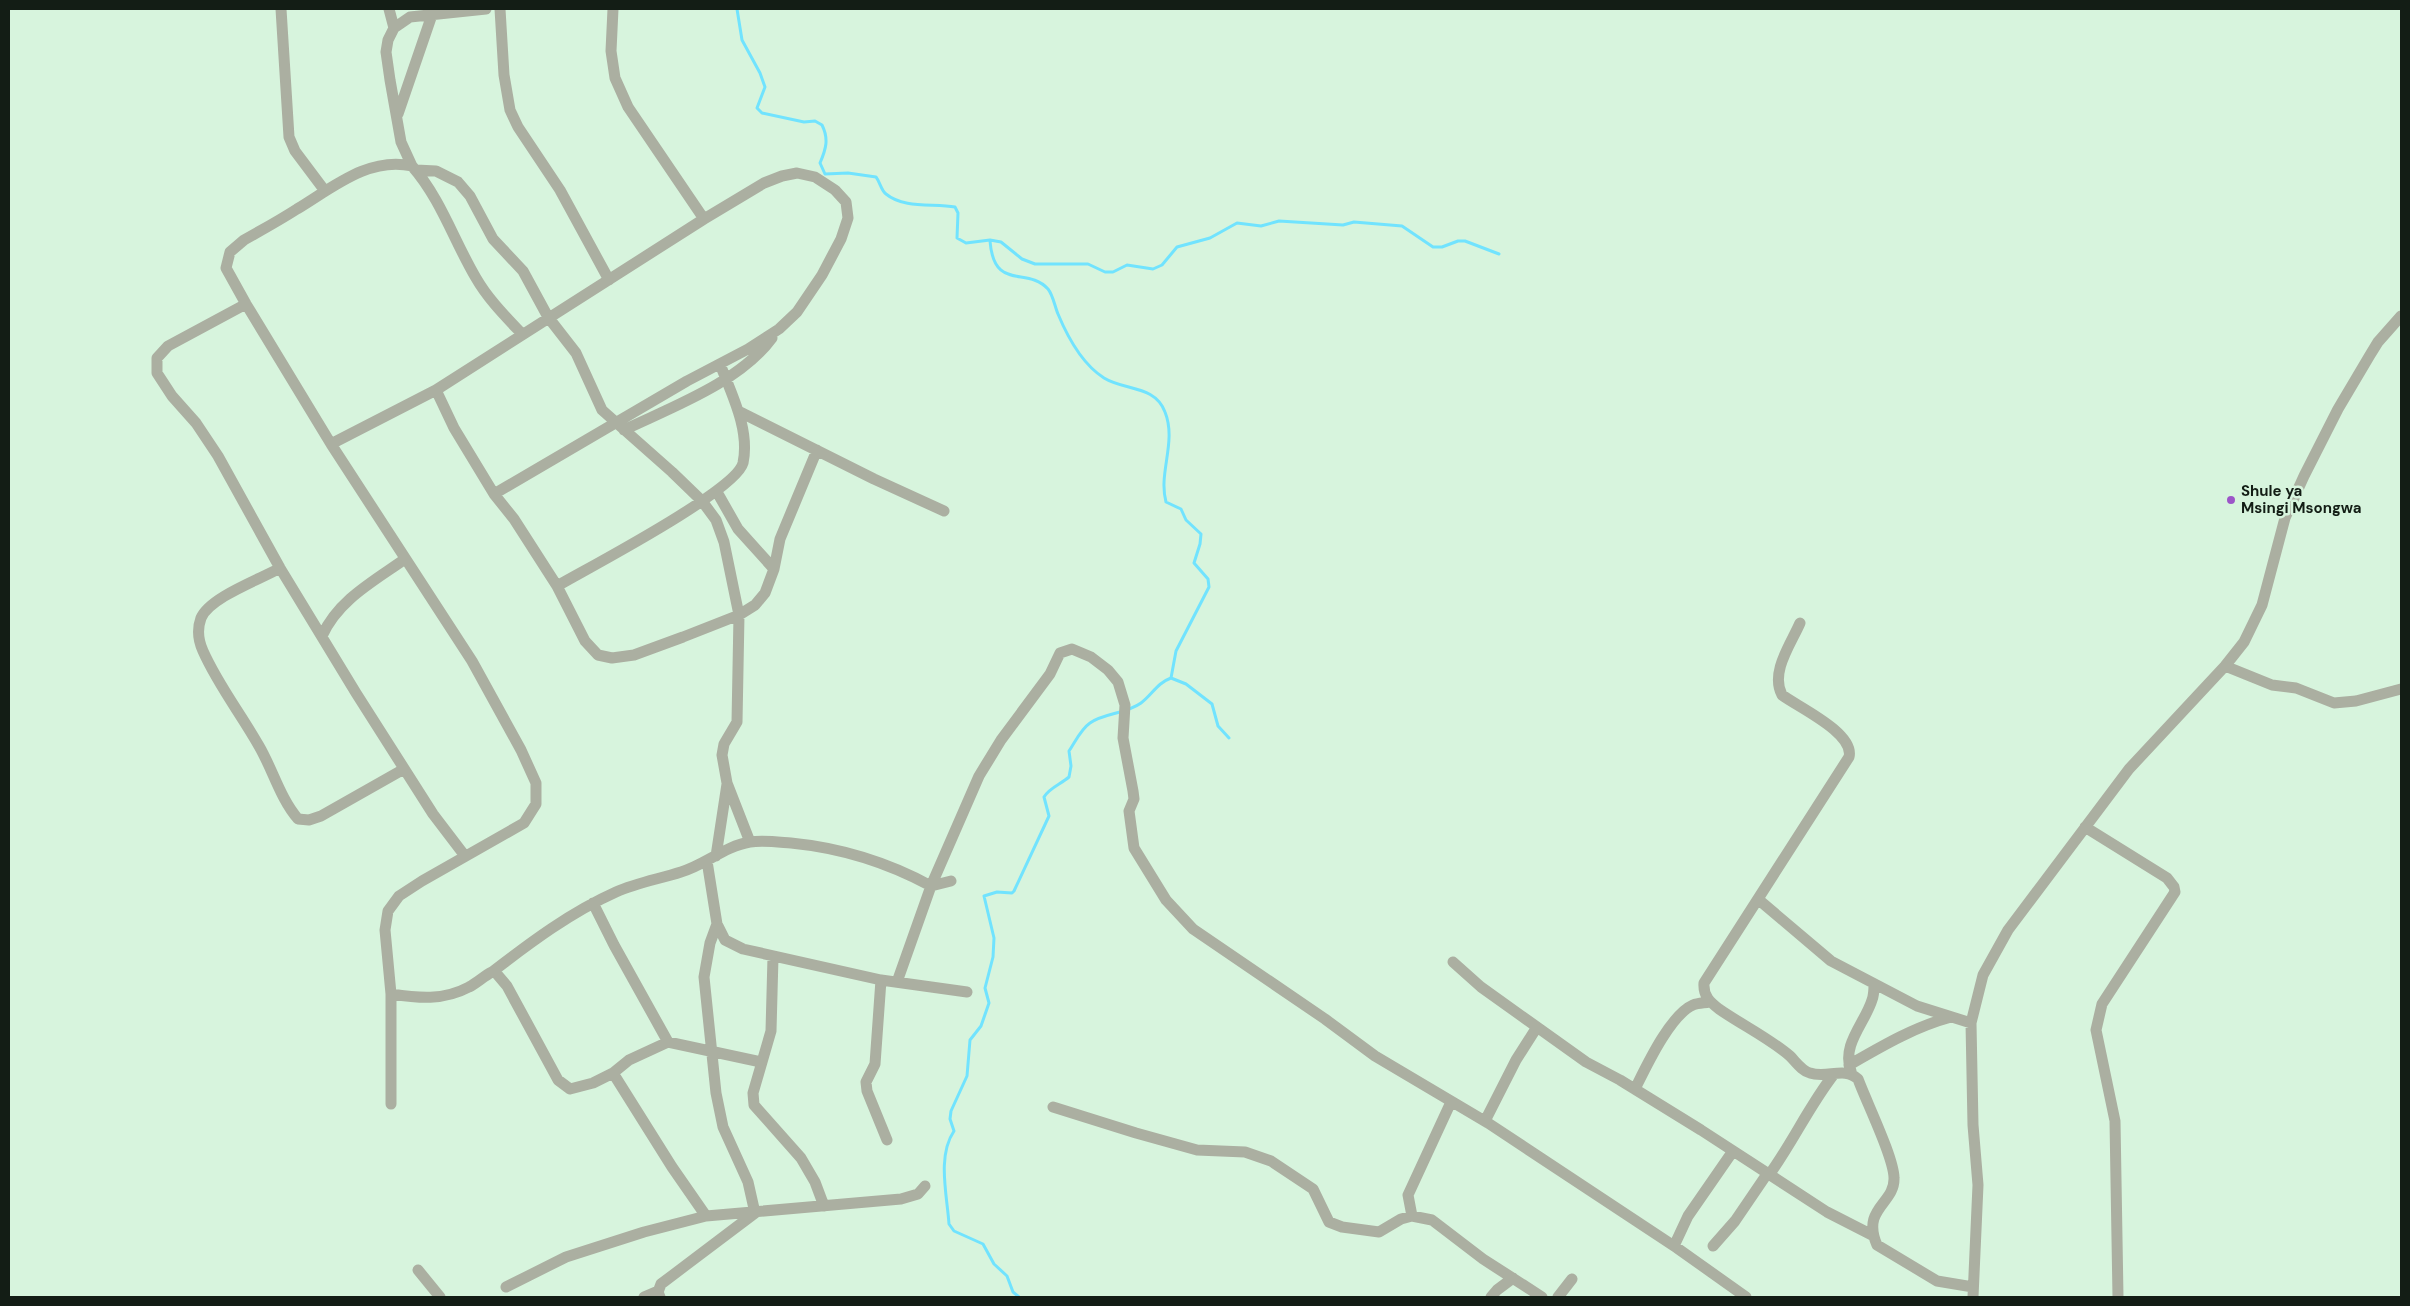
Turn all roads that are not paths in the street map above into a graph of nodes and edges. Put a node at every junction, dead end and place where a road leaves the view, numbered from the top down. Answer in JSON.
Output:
{"nodes":[{"id":1,"x":281,"y":9,"type":"edge"},
{"id":2,"x":389,"y":9,"type":"edge"},
{"id":3,"x":486,"y":9,"type":"edge"},
{"id":4,"x":500,"y":9,"type":"edge"},
{"id":5,"x":613,"y":9,"type":"edge"},
{"id":6,"x":432,"y":12,"type":"edge"},
{"id":7,"x":394,"y":28,"type":"junction"},
{"id":8,"x":397,"y":115,"type":"junction"},
{"id":9,"x":414,"y":168,"type":"junction"},
{"id":10,"x":325,"y":191,"type":"junction"},
{"id":11,"x":704,"y":219,"type":"junction"},
{"id":12,"x":609,"y":280,"type":"junction"},
{"id":13,"x":246,"y":304,"type":"junction"},
{"id":14,"x":2401,"y":316,"type":"edge"},
{"id":15,"x":548,"y":317,"type":"junction"},
{"id":16,"x":778,"y":329,"type":"junction"},
{"id":17,"x":522,"y":334,"type":"junction"},
{"id":18,"x":720,"y":364,"type":"junction"},
{"id":19,"x":725,"y":378,"type":"junction"},
{"id":20,"x":436,"y":390,"type":"junction"},
{"id":21,"x":738,"y":411,"type":"junction"},
{"id":22,"x":620,"y":427,"type":"junction"},
{"id":23,"x":332,"y":444,"type":"junction"},
{"id":24,"x":817,"y":450,"type":"junction"},
{"id":25,"x":717,"y":492,"type":"junction"},
{"id":26,"x":494,"y":494,"type":"junction"},
{"id":27,"x":702,"y":501,"type":"junction"},
{"id":28,"x":944,"y":511,"type":"dead end"},
{"id":29,"x":405,"y":559,"type":"junction"},
{"id":30,"x":280,"y":568,"type":"junction"},
{"id":31,"x":774,"y":569,"type":"junction"},
{"id":32,"x":557,"y":586,"type":"junction"},
{"id":33,"x":739,"y":615,"type":"junction"},
{"id":34,"x":1800,"y":623,"type":"dead end"},
{"id":35,"x":322,"y":636,"type":"junction"},
{"id":36,"x":2225,"y":666,"type":"junction"},
{"id":37,"x":2401,"y":688,"type":"edge"},
{"id":38,"x":404,"y":769,"type":"junction"},
{"id":39,"x":727,"y":783,"type":"junction"},
{"id":40,"x":2085,"y":827,"type":"junction"},
{"id":41,"x":750,"y":842,"type":"junction"},
{"id":42,"x":465,"y":856,"type":"junction"},
{"id":43,"x":711,"y":859,"type":"junction"},
{"id":44,"x":951,"y":881,"type":"dead end"},
{"id":45,"x":931,"y":886,"type":"junction"},
{"id":46,"x":1758,"y":900,"type":"junction"},
{"id":47,"x":593,"y":903,"type":"junction"},
{"id":48,"x":717,"y":924,"type":"junction"},
{"id":49,"x":773,"y":957,"type":"junction"},
{"id":50,"x":1453,"y":962,"type":"dead end"},
{"id":51,"x":492,"y":972,"type":"junction"},
{"id":52,"x":881,"y":980,"type":"junction"},
{"id":53,"x":897,"y":982,"type":"junction"},
{"id":54,"x":1874,"y":984,"type":"junction"},
{"id":55,"x":967,"y":992,"type":"dead end"},
{"id":56,"x":391,"y":994,"type":"junction"},
{"id":57,"x":1709,"y":1002,"type":"junction"},
{"id":58,"x":1951,"y":1017,"type":"junction"},
{"id":59,"x":1971,"y":1023,"type":"junction"},
{"id":60,"x":1537,"y":1027,"type":"junction"},
{"id":61,"x":668,"y":1042,"type":"junction"},
{"id":62,"x":712,"y":1053,"type":"junction"},
{"id":63,"x":761,"y":1062,"type":"junction"},
{"id":64,"x":1851,"y":1070,"type":"junction"},
{"id":65,"x":612,"y":1073,"type":"junction"},
{"id":66,"x":1834,"y":1074,"type":"junction"},
{"id":67,"x":1635,"y":1089,"type":"junction"},
{"id":68,"x":1451,"y":1102,"type":"junction"},
{"id":69,"x":391,"y":1104,"type":"dead end"},
{"id":70,"x":1053,"y":1107,"type":"dead end"},
{"id":71,"x":1485,"y":1122,"type":"junction"},
{"id":72,"x":887,"y":1140,"type":"dead end"},
{"id":73,"x":1733,"y":1151,"type":"junction"},
{"id":74,"x":1768,"y":1174,"type":"junction"},
{"id":75,"x":925,"y":1186,"type":"dead end"},
{"id":76,"x":824,"y":1206,"type":"junction"},
{"id":77,"x":755,"y":1213,"type":"junction"},
{"id":78,"x":706,"y":1216,"type":"junction"},
{"id":79,"x":1412,"y":1216,"type":"junction"},
{"id":80,"x":1872,"y":1235,"type":"junction"},
{"id":81,"x":1674,"y":1246,"type":"junction"},
{"id":82,"x":1713,"y":1246,"type":"dead end"},
{"id":83,"x":418,"y":1270,"type":"dead end"},
{"id":84,"x":1513,"y":1278,"type":"junction"},
{"id":85,"x":1572,"y":1280,"type":"dead end"},
{"id":86,"x":506,"y":1287,"type":"dead end"},
{"id":87,"x":1973,"y":1292,"type":"edge"},
{"id":88,"x":659,"y":1294,"type":"edge"},
{"id":89,"x":440,"y":1297,"type":"edge"},
{"id":90,"x":644,"y":1297,"type":"edge"},
{"id":91,"x":1492,"y":1297,"type":"edge"},
{"id":92,"x":1542,"y":1297,"type":"edge"},
{"id":93,"x":1558,"y":1297,"type":"edge"},
{"id":94,"x":1746,"y":1297,"type":"edge"},
{"id":95,"x":2118,"y":1297,"type":"edge"}],
"edges":[{"from":1,"to":10,"type":"street"},
{"from":2,"to":7,"type":"street"},
{"from":3,"to":6,"type":"street"},
{"from":4,"to":12,"type":"street"},
{"from":5,"to":11,"type":"street"},
{"from":6,"to":7,"type":"street"},
{"from":6,"to":8,"type":"street"},
{"from":7,"to":8,"type":"street"},
{"from":8,"to":9,"type":"street"},
{"from":9,"to":10,"type":"street"},
{"from":9,"to":15,"type":"street"},
{"from":9,"to":17,"type":"street"},
{"from":10,"to":13,"type":"street"},
{"from":11,"to":12,"type":"street"},
{"from":11,"to":16,"type":"street"},
{"from":12,"to":15,"type":"street"},
{"from":13,"to":23,"type":"street"},
{"from":13,"to":30,"type":"street"},
{"from":14,"to":36,"type":"street"},
{"from":15,"to":17,"type":"street"},
{"from":15,"to":22,"type":"street"},
{"from":16,"to":18,"type":"street"},
{"from":16,"to":19,"type":"street"},
{"from":17,"to":20,"type":"street"},
{"from":18,"to":19,"type":"street"},
{"from":18,"to":22,"type":"street"},
{"from":19,"to":21,"type":"street"},
{"from":19,"to":22,"type":"street"},
{"from":20,"to":23,"type":"street"},
{"from":20,"to":26,"type":"street"},
{"from":21,"to":24,"type":"street"},
{"from":21,"to":25,"type":"street"},
{"from":22,"to":26,"type":"street"},
{"from":22,"to":27,"type":"street"},
{"from":23,"to":29,"type":"street"},
{"from":24,"to":28,"type":"street"},
{"from":24,"to":31,"type":"street"},
{"from":25,"to":27,"type":"street"},
{"from":25,"to":31,"type":"street"},
{"from":26,"to":32,"type":"street"},
{"from":27,"to":32,"type":"street"},
{"from":27,"to":33,"type":"street"},
{"from":29,"to":35,"type":"street"},
{"from":29,"to":42,"type":"street"},
{"from":30,"to":35,"type":"street"},
{"from":30,"to":38,"type":"street"},
{"from":31,"to":33,"type":"street"},
{"from":32,"to":33,"type":"street"},
{"from":33,"to":39,"type":"street"},
{"from":34,"to":46,"type":"street"},
{"from":35,"to":38,"type":"street"},
{"from":36,"to":37,"type":"street"},
{"from":36,"to":40,"type":"street"},
{"from":38,"to":42,"type":"street"},
{"from":39,"to":41,"type":"street"},
{"from":39,"to":43,"type":"street"},
{"from":40,"to":59,"type":"street"},
{"from":40,"to":95,"type":"street"},
{"from":41,"to":43,"type":"street"},
{"from":41,"to":45,"type":"street"},
{"from":42,"to":56,"type":"street"},
{"from":43,"to":47,"type":"street"},
{"from":43,"to":48,"type":"street"},
{"from":44,"to":45,"type":"street"},
{"from":45,"to":53,"type":"street"},
{"from":45,"to":68,"type":"street"},
{"from":46,"to":54,"type":"street"},
{"from":46,"to":57,"type":"street"},
{"from":47,"to":51,"type":"street"},
{"from":47,"to":61,"type":"street"},
{"from":48,"to":49,"type":"street"},
{"from":48,"to":62,"type":"street"},
{"from":49,"to":52,"type":"street"},
{"from":49,"to":63,"type":"street"},
{"from":50,"to":60,"type":"street"},
{"from":51,"to":56,"type":"street"},
{"from":51,"to":65,"type":"street"},
{"from":52,"to":53,"type":"street"},
{"from":52,"to":72,"type":"street"},
{"from":53,"to":55,"type":"street"},
{"from":54,"to":58,"type":"street"},
{"from":54,"to":64,"type":"street"},
{"from":56,"to":69,"type":"street"},
{"from":57,"to":66,"type":"street"},
{"from":57,"to":67,"type":"street"},
{"from":58,"to":59,"type":"street"},
{"from":58,"to":64,"type":"street"},
{"from":59,"to":87,"type":"street"},
{"from":60,"to":67,"type":"street"},
{"from":60,"to":71,"type":"street"},
{"from":61,"to":62,"type":"street"},
{"from":61,"to":65,"type":"street"},
{"from":62,"to":63,"type":"street"},
{"from":62,"to":77,"type":"street"},
{"from":63,"to":76,"type":"street"},
{"from":64,"to":66,"type":"street"},
{"from":64,"to":80,"type":"street"},
{"from":65,"to":78,"type":"street"},
{"from":66,"to":74,"type":"street"},
{"from":67,"to":73,"type":"street"},
{"from":68,"to":71,"type":"street"},
{"from":68,"to":79,"type":"street"},
{"from":70,"to":79,"type":"street"},
{"from":71,"to":81,"type":"street"},
{"from":73,"to":74,"type":"street"},
{"from":73,"to":81,"type":"street"},
{"from":74,"to":80,"type":"street"},
{"from":74,"to":82,"type":"street"},
{"from":75,"to":76,"type":"street"},
{"from":76,"to":77,"type":"street"},
{"from":77,"to":78,"type":"street"},
{"from":77,"to":88,"type":"street"},
{"from":78,"to":86,"type":"street"},
{"from":79,"to":84,"type":"street"},
{"from":80,"to":87,"type":"street"},
{"from":81,"to":94,"type":"street"},
{"from":83,"to":89,"type":"street"},
{"from":84,"to":91,"type":"street"},
{"from":84,"to":92,"type":"street"},
{"from":85,"to":93,"type":"street"},
{"from":88,"to":90,"type":"street"}]}
